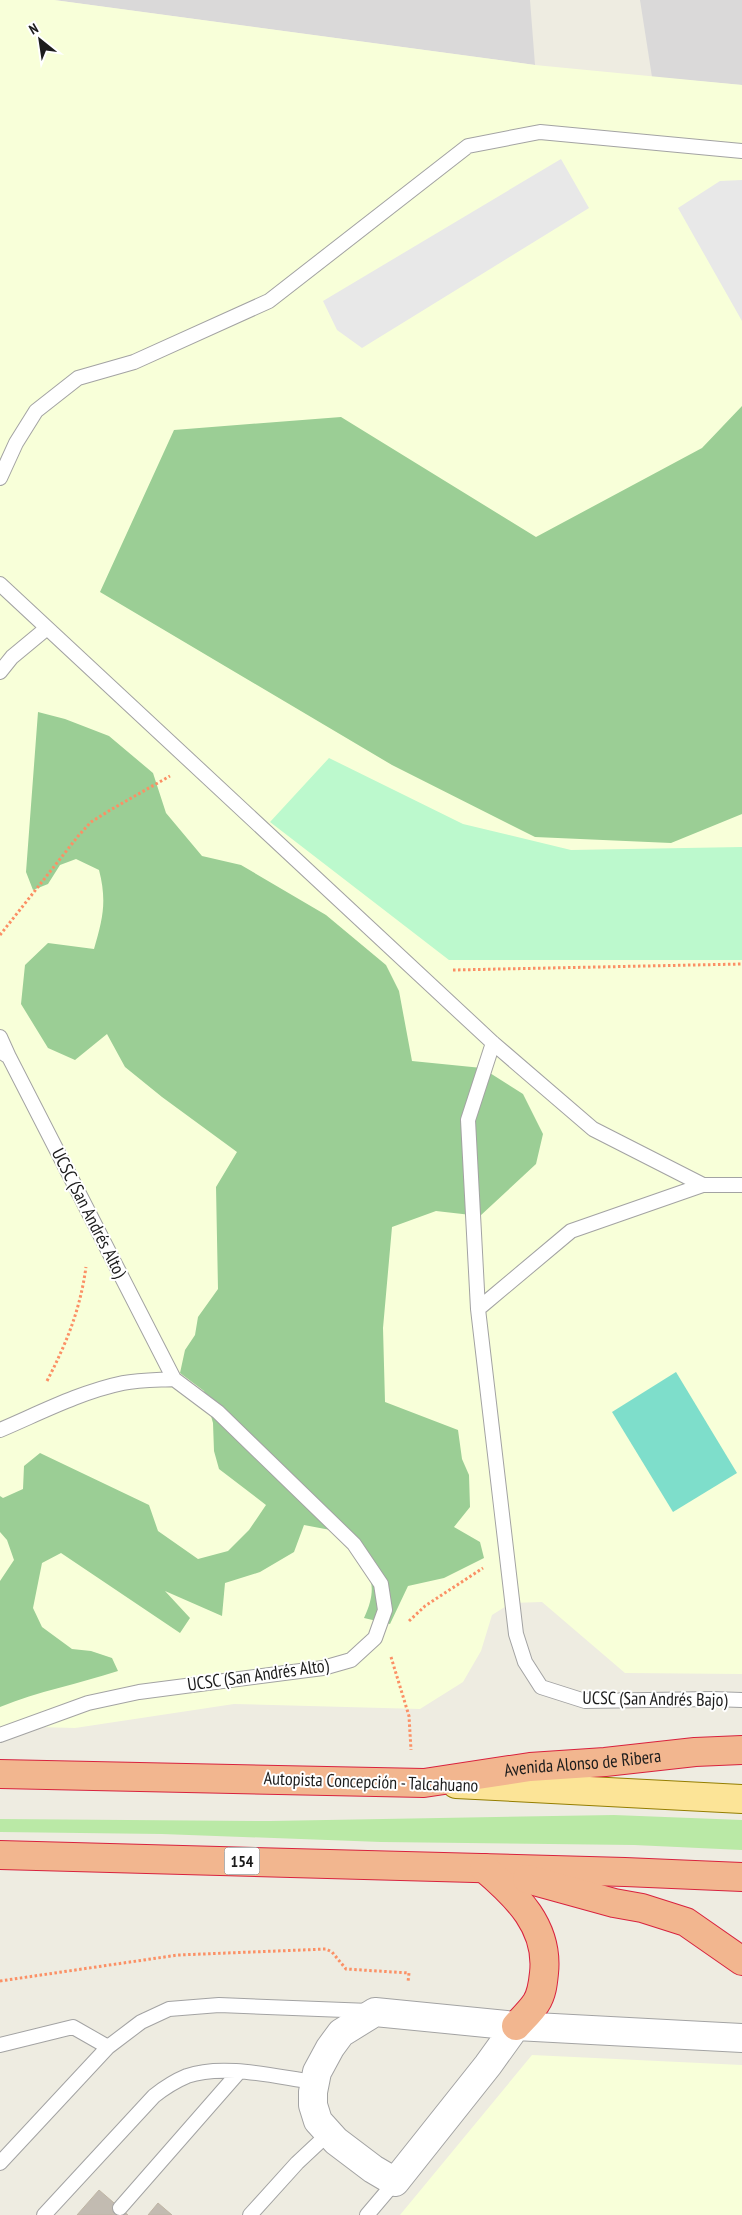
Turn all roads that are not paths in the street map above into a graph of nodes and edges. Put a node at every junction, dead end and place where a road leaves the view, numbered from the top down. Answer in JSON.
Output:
{"nodes":[{"id":1,"x":742,"y":151,"type":"edge"},
{"id":2,"x":0,"y":478,"type":"edge"},
{"id":3,"x":0,"y":584,"type":"edge"},
{"id":4,"x":47,"y":628,"type":"junction"},
{"id":5,"x":0,"y":672,"type":"edge"},
{"id":6,"x":0,"y":1037,"type":"edge"},
{"id":7,"x":493,"y":1043,"type":"junction"},
{"id":8,"x":5,"y":1054,"type":"edge"},
{"id":9,"x":703,"y":1185,"type":"junction"},
{"id":10,"x":742,"y":1185,"type":"edge"},
{"id":11,"x":478,"y":1309,"type":"junction"},
{"id":12,"x":174,"y":1379,"type":"junction"},
{"id":13,"x":5,"y":1428,"type":"edge"},
{"id":14,"x":742,"y":1700,"type":"edge"},
{"id":15,"x":0,"y":1735,"type":"edge"},
{"id":16,"x":742,"y":1750,"type":"edge"},
{"id":17,"x":0,"y":1774,"type":"edge"},
{"id":18,"x":424,"y":1783,"type":"junction"},
{"id":19,"x":742,"y":1799,"type":"edge"},
{"id":20,"x":0,"y":1855,"type":"edge"},
{"id":21,"x":484,"y":1868,"type":"junction"},
{"id":22,"x":742,"y":1877,"type":"edge"},
{"id":23,"x":742,"y":1960,"type":"edge"},
{"id":24,"x":375,"y":2012,"type":"junction"},
{"id":25,"x":516,"y":2026,"type":"junction"},
{"id":26,"x":742,"y":2038,"type":"edge"},
{"id":27,"x":0,"y":2045,"type":"edge"},
{"id":28,"x":108,"y":2048,"type":"junction"},
{"id":29,"x":239,"y":2072,"type":"junction"},
{"id":30,"x":314,"y":2082,"type":"junction"},
{"id":31,"x":328,"y":2134,"type":"junction"},
{"id":32,"x":0,"y":2163,"type":"edge"},
{"id":33,"x":395,"y":2182,"type":"junction"},
{"id":34,"x":120,"y":2208,"type":"dead end"},
{"id":35,"x":44,"y":2215,"type":"edge"},
{"id":36,"x":250,"y":2215,"type":"edge"},
{"id":37,"x":367,"y":2215,"type":"edge"}],
"edges":[{"from":1,"to":2,"type":"lane"},
{"from":3,"to":4,"type":"lane"},
{"from":4,"to":5,"type":"lane"},
{"from":4,"to":7,"type":"lane"},
{"from":6,"to":8,"type":"lane","name":"UCSC (San Andrés Alto)"},
{"from":7,"to":9,"type":"lane"},
{"from":7,"to":11,"type":"lane","name":"UCSC (San Andrés Bajo)"},
{"from":8,"to":12,"type":"lane","name":"UCSC (San Andrés Alto)"},
{"from":9,"to":10,"type":"lane"},
{"from":9,"to":11,"type":"lane"},
{"from":11,"to":14,"type":"lane","name":"UCSC (San Andrés Bajo)"},
{"from":12,"to":13,"type":"lane"},
{"from":12,"to":15,"type":"lane","name":"UCSC (San Andrés Alto)"},
{"from":16,"to":18,"type":"highway","name":"Avenida Alonso de Ribera"},
{"from":17,"to":18,"type":"highway","name":"Autopista Concepción - Talcahuano"},
{"from":18,"to":19,"type":"main road","name":"Autopista Concepción - Talcahuano"},
{"from":20,"to":21,"type":"highway","number":"154"},
{"from":21,"to":22,"type":"highway","number":"154"},
{"from":21,"to":23,"type":"highway"},
{"from":21,"to":25,"type":"highway"},
{"from":24,"to":25,"type":"street"},
{"from":24,"to":28,"type":"lane"},
{"from":24,"to":30,"type":"street"},
{"from":25,"to":26,"type":"street"},
{"from":25,"to":33,"type":"street"},
{"from":27,"to":28,"type":"lane"},
{"from":28,"to":32,"type":"lane"},
{"from":29,"to":30,"type":"lane"},
{"from":29,"to":34,"type":"lane"},
{"from":29,"to":35,"type":"lane"},
{"from":30,"to":31,"type":"street"},
{"from":31,"to":33,"type":"street"},
{"from":31,"to":36,"type":"lane"},
{"from":33,"to":37,"type":"lane"}]}
